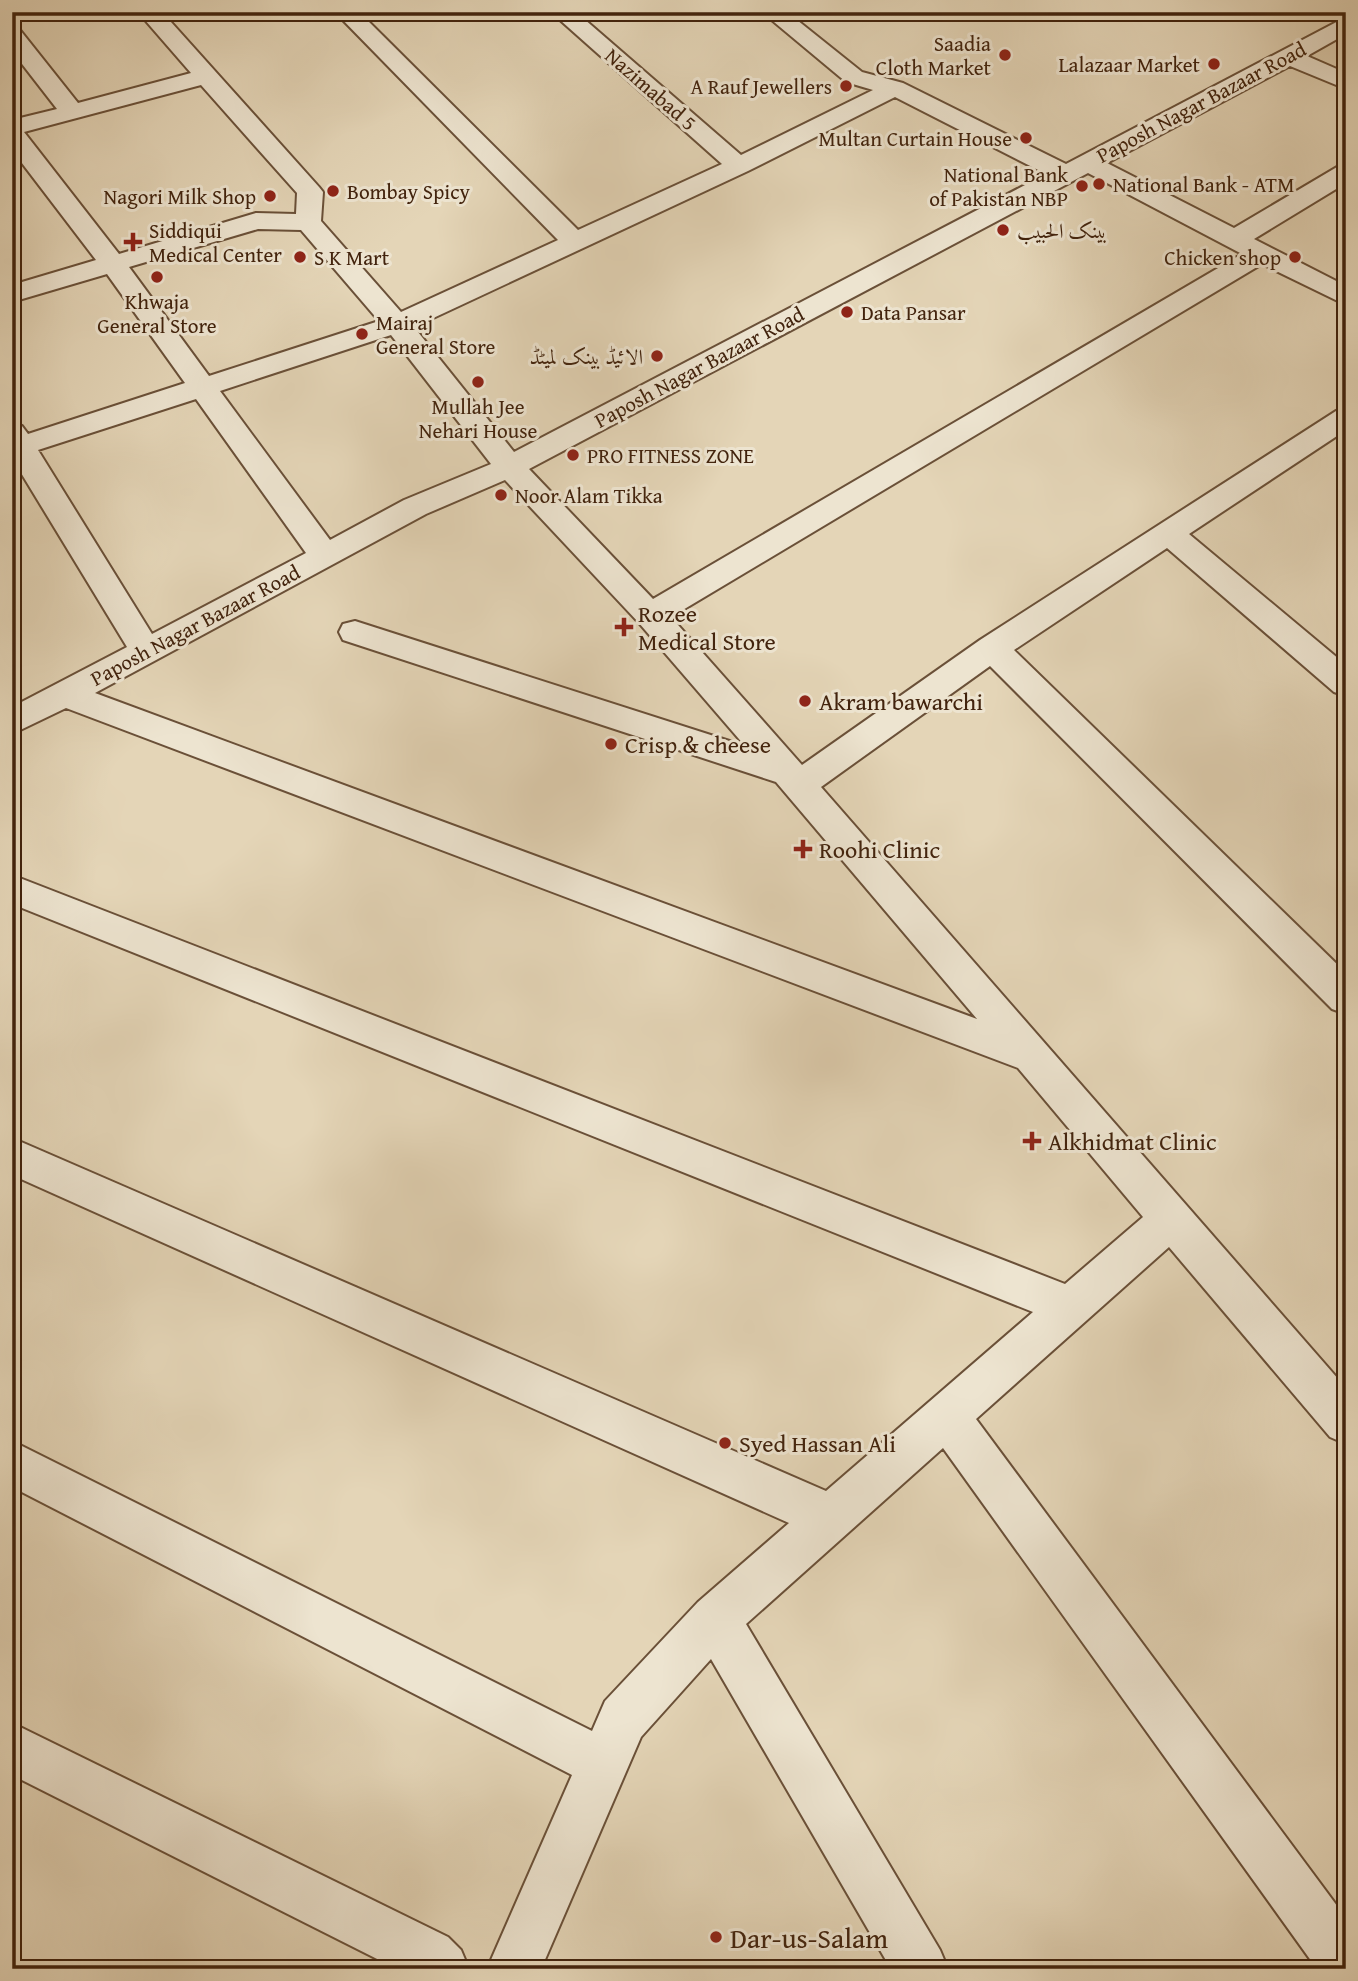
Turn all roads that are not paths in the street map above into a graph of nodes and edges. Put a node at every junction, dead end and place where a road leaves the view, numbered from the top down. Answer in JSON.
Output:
{"nodes":[{"id":1,"x":149,"y":12,"type":"edge"},
{"id":2,"x":346,"y":12,"type":"edge"},
{"id":3,"x":562,"y":12,"type":"edge"},
{"id":4,"x":773,"y":12,"type":"edge"},
{"id":5,"x":1346,"y":24,"type":"edge"},
{"id":6,"x":12,"y":35,"type":"edge"},
{"id":7,"x":1289,"y":57,"type":"junction"},
{"id":8,"x":206,"y":76,"type":"junction"},
{"id":9,"x":1346,"y":82,"type":"edge"},
{"id":10,"x":895,"y":88,"type":"junction"},
{"id":11,"x":72,"y":112,"type":"junction"},
{"id":12,"x":12,"y":131,"type":"edge"},
{"id":13,"x":739,"y":166,"type":"junction"},
{"id":14,"x":1075,"y":168,"type":"junction"},
{"id":15,"x":1346,"y":172,"type":"edge"},
{"id":16,"x":308,"y":222,"type":"junction"},
{"id":17,"x":1235,"y":239,"type":"junction"},
{"id":18,"x":574,"y":241,"type":"junction"},
{"id":19,"x":1262,"y":253,"type":"junction"},
{"id":20,"x":113,"y":264,"type":"junction"},
{"id":21,"x":1340,"y":287,"type":"edge"},
{"id":22,"x":12,"y":294,"type":"edge"},
{"id":23,"x":397,"y":324,"type":"junction"},
{"id":24,"x":203,"y":387,"type":"junction"},
{"id":25,"x":1338,"y":433,"type":"edge"},
{"id":26,"x":15,"y":442,"type":"edge"},
{"id":27,"x":510,"y":467,"type":"junction"},
{"id":28,"x":1169,"y":533,"type":"junction"},
{"id":29,"x":326,"y":556,"type":"junction"},
{"id":30,"x":650,"y":615,"type":"junction"},
{"id":31,"x":355,"y":632,"type":"dead end"},
{"id":32,"x":992,"y":648,"type":"junction"},
{"id":33,"x":146,"y":651,"type":"junction"},
{"id":34,"x":1346,"y":684,"type":"edge"},
{"id":35,"x":63,"y":694,"type":"junction"},
{"id":36,"x":12,"y":722,"type":"edge"},
{"id":37,"x":794,"y":779,"type":"junction"},
{"id":38,"x":12,"y":889,"type":"edge"},
{"id":39,"x":1346,"y":998,"type":"edge"},
{"id":40,"x":1031,"y":1056,"type":"junction"},
{"id":41,"x":12,"y":1156,"type":"edge"},
{"id":42,"x":1171,"y":1219,"type":"junction"},
{"id":43,"x":1069,"y":1306,"type":"junction"},
{"id":44,"x":946,"y":1415,"type":"junction"},
{"id":45,"x":1346,"y":1422,"type":"edge"},
{"id":46,"x":12,"y":1463,"type":"edge"},
{"id":47,"x":830,"y":1517,"type":"junction"},
{"id":48,"x":715,"y":1619,"type":"junction"},
{"id":49,"x":12,"y":1748,"type":"edge"},
{"id":50,"x":604,"y":1764,"type":"junction"},
{"id":51,"x":1346,"y":1963,"type":"edge"},
{"id":52,"x":442,"y":1969,"type":"edge"},
{"id":53,"x":514,"y":1969,"type":"edge"},
{"id":54,"x":921,"y":1969,"type":"edge"}],
"edges":[{"from":1,"to":8,"type":"street"},
{"from":2,"to":18,"type":"street"},
{"from":3,"to":13,"type":"street","name":"Nazimabad 5"},
{"from":4,"to":10,"type":"street"},
{"from":5,"to":7,"type":"street","name":"Paposh Nagar Bazaar Road"},
{"from":6,"to":11,"type":"street"},
{"from":7,"to":9,"type":"street"},
{"from":7,"to":14,"type":"street","name":"Paposh Nagar Bazaar Road"},
{"from":8,"to":11,"type":"street"},
{"from":8,"to":16,"type":"street"},
{"from":10,"to":13,"type":"street"},
{"from":10,"to":14,"type":"street"},
{"from":11,"to":12,"type":"street"},
{"from":12,"to":20,"type":"street"},
{"from":13,"to":18,"type":"street"},
{"from":14,"to":17,"type":"street"},
{"from":14,"to":27,"type":"street","name":"Paposh Nagar Bazaar Road"},
{"from":15,"to":17,"type":"street"},
{"from":16,"to":20,"type":"street"},
{"from":16,"to":23,"type":"street"},
{"from":17,"to":19,"type":"street"},
{"from":18,"to":23,"type":"street"},
{"from":19,"to":21,"type":"street"},
{"from":19,"to":30,"type":"street"},
{"from":20,"to":22,"type":"street"},
{"from":20,"to":24,"type":"street"},
{"from":23,"to":24,"type":"street"},
{"from":23,"to":27,"type":"street"},
{"from":24,"to":26,"type":"street"},
{"from":24,"to":29,"type":"street"},
{"from":25,"to":28,"type":"street"},
{"from":26,"to":33,"type":"street"},
{"from":27,"to":29,"type":"street","name":"Paposh Nagar Bazaar Road"},
{"from":27,"to":30,"type":"street"},
{"from":28,"to":32,"type":"street"},
{"from":28,"to":34,"type":"street"},
{"from":29,"to":33,"type":"street","name":"Paposh Nagar Bazaar Road"},
{"from":30,"to":37,"type":"street"},
{"from":31,"to":37,"type":"street"},
{"from":32,"to":37,"type":"street"},
{"from":32,"to":39,"type":"street"},
{"from":33,"to":35,"type":"street","name":"Paposh Nagar Bazaar Road"},
{"from":35,"to":36,"type":"street","name":"Paposh Nagar Bazaar Road"},
{"from":35,"to":40,"type":"street"},
{"from":37,"to":40,"type":"street"},
{"from":38,"to":43,"type":"street"},
{"from":40,"to":42,"type":"street"},
{"from":41,"to":47,"type":"street"},
{"from":42,"to":43,"type":"street"},
{"from":42,"to":45,"type":"street"},
{"from":43,"to":44,"type":"street"},
{"from":44,"to":47,"type":"street"},
{"from":44,"to":51,"type":"street"},
{"from":46,"to":50,"type":"street"},
{"from":47,"to":48,"type":"street"},
{"from":48,"to":50,"type":"street"},
{"from":48,"to":54,"type":"street"},
{"from":49,"to":52,"type":"street"},
{"from":50,"to":53,"type":"street"}]}
